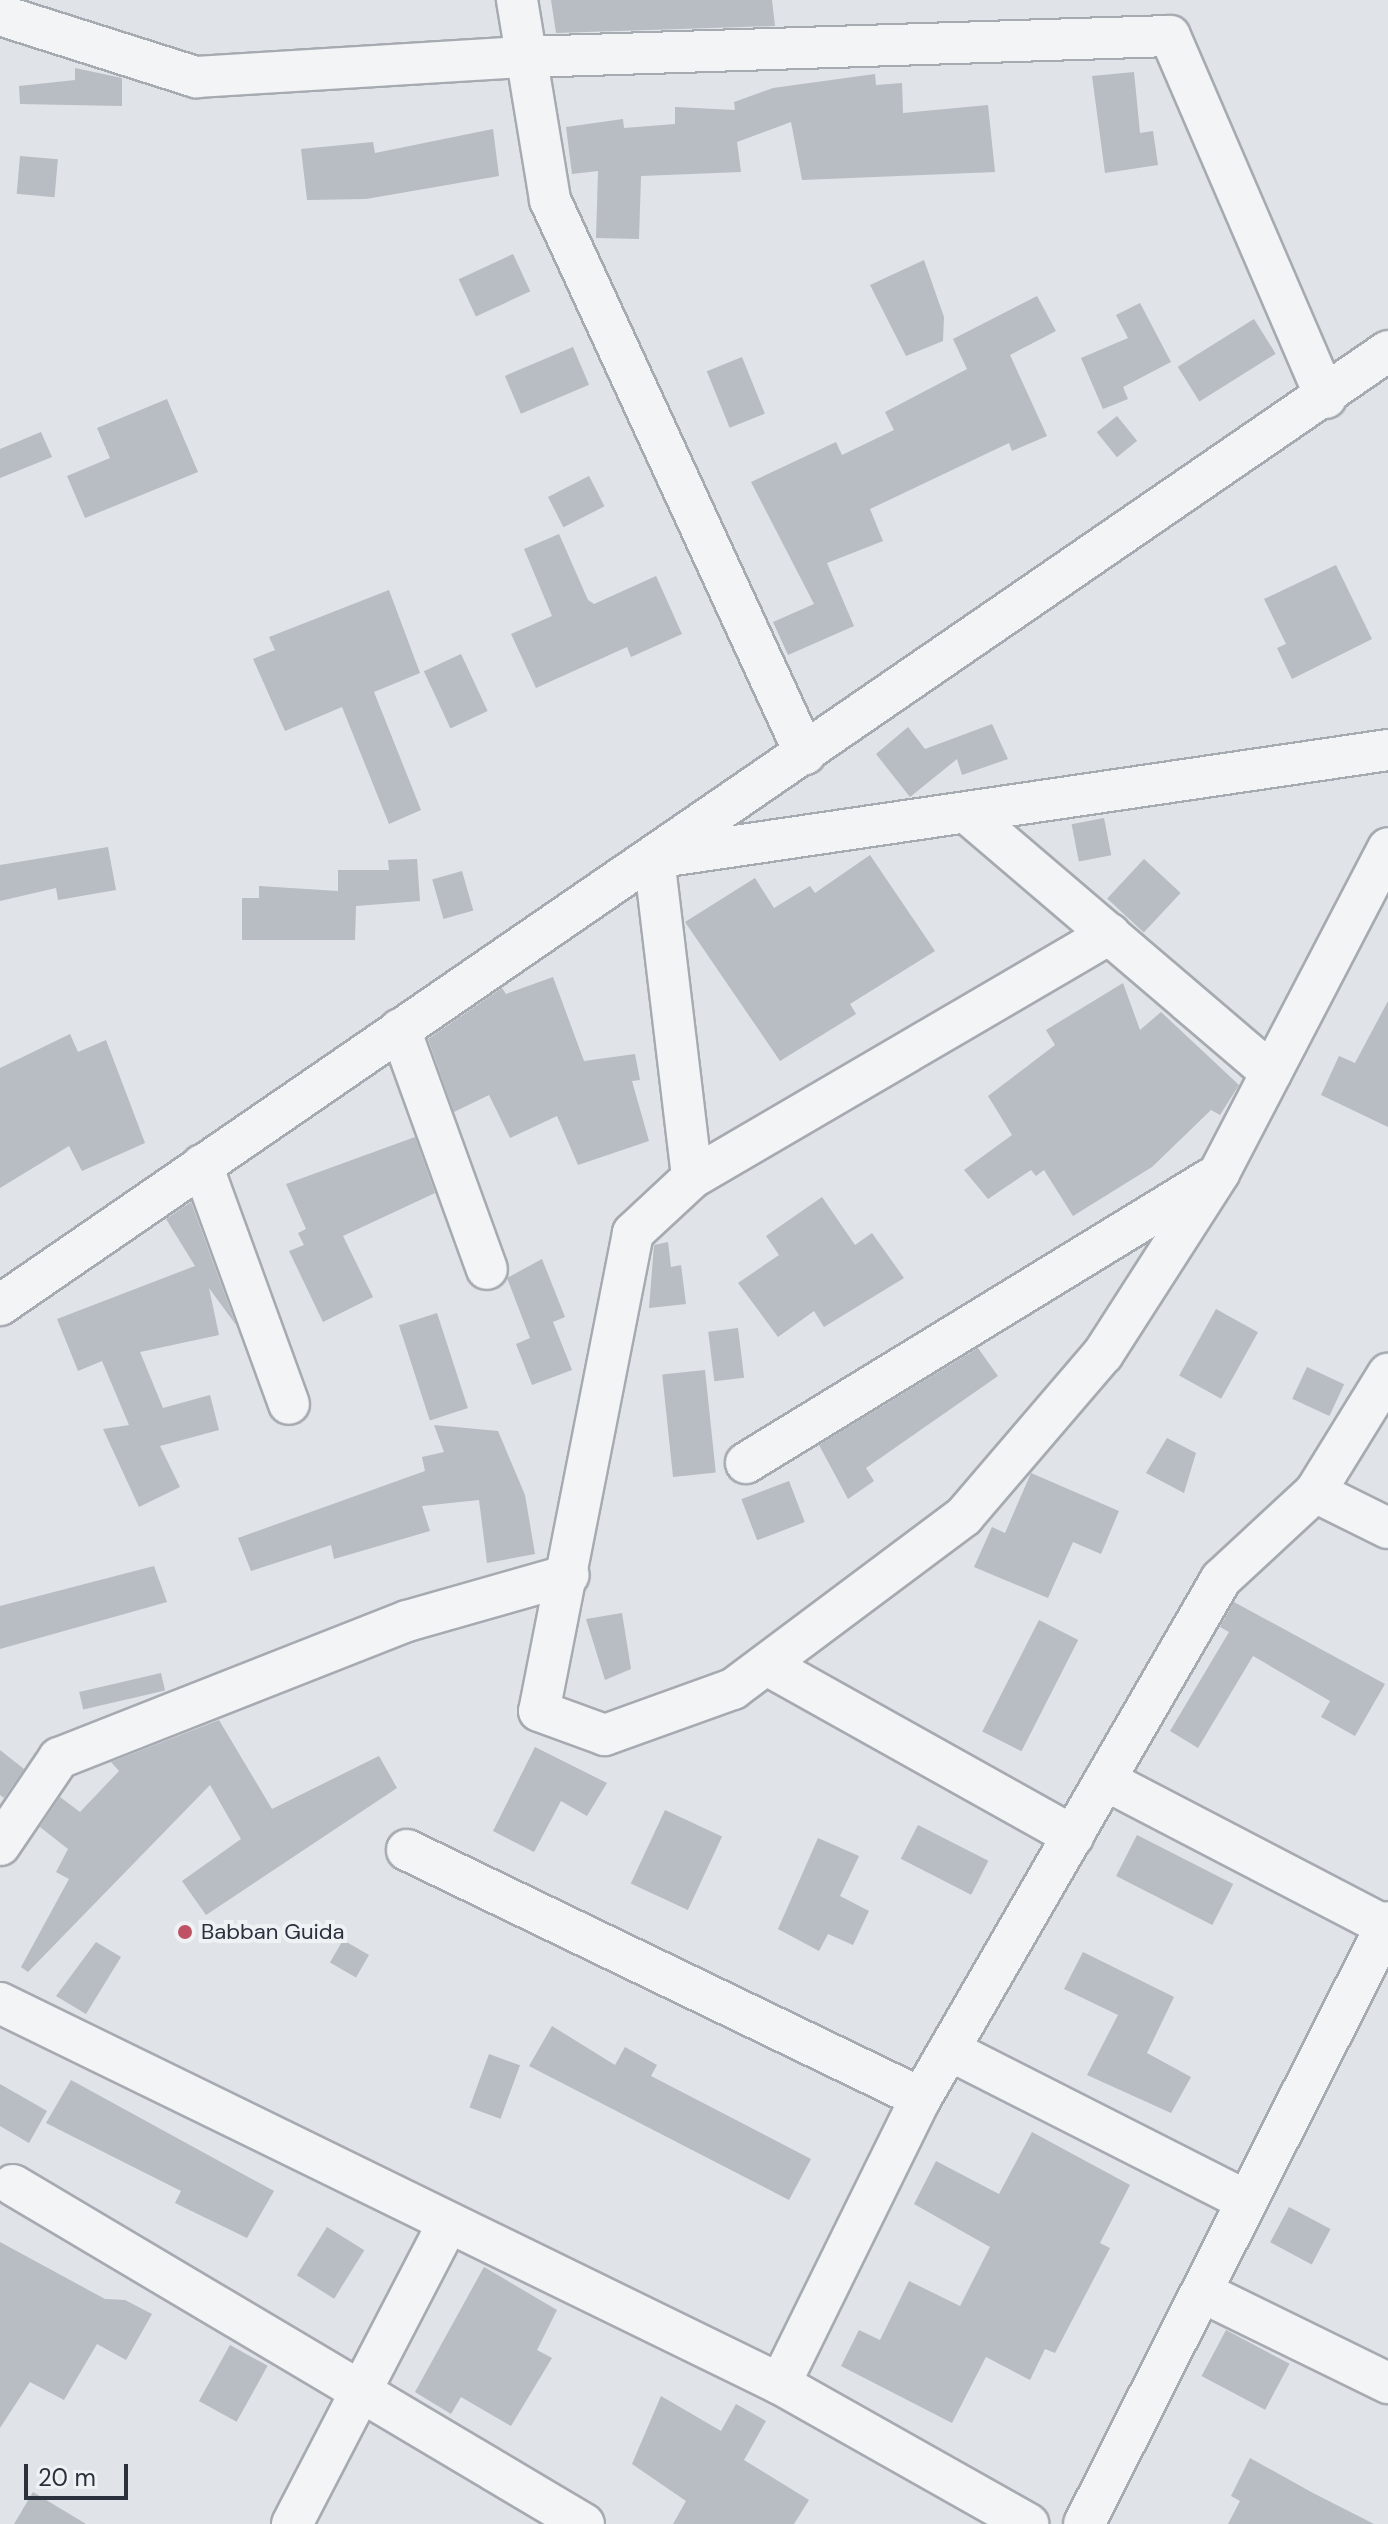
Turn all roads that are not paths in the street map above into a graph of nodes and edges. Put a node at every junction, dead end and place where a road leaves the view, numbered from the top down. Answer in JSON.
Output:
{"nodes":[{"id":1,"x":517,"y":0,"type":"edge"},
{"id":2,"x":0,"y":15,"type":"edge"},
{"id":3,"x":526,"y":57,"type":"junction"},
{"id":4,"x":1388,"y":351,"type":"edge"},
{"id":5,"x":1326,"y":398,"type":"junction"},
{"id":6,"x":1388,"y":750,"type":"edge"},
{"id":7,"x":805,"y":754,"type":"junction"},
{"id":8,"x":967,"y":813,"type":"junction"},
{"id":9,"x":1388,"y":848,"type":"edge"},
{"id":10,"x":654,"y":858,"type":"junction"},
{"id":11,"x":1110,"y":934,"type":"junction"},
{"id":12,"x":400,"y":1029,"type":"junction"},
{"id":13,"x":1271,"y":1073,"type":"junction"},
{"id":14,"x":202,"y":1165,"type":"junction"},
{"id":15,"x":1219,"y":1173,"type":"junction"},
{"id":16,"x":692,"y":1178,"type":"junction"},
{"id":17,"x":487,"y":1269,"type":"dead end"},
{"id":18,"x":0,"y":1305,"type":"edge"},
{"id":19,"x":1388,"y":1374,"type":"edge"},
{"id":20,"x":289,"y":1404,"type":"dead end"},
{"id":21,"x":746,"y":1463,"type":"dead end"},
{"id":22,"x":1315,"y":1492,"type":"junction"},
{"id":23,"x":1388,"y":1528,"type":"edge"},
{"id":24,"x":569,"y":1575,"type":"junction"},
{"id":25,"x":767,"y":1665,"type":"junction"},
{"id":26,"x":1105,"y":1780,"type":"junction"},
{"id":27,"x":1073,"y":1836,"type":"junction"},
{"id":28,"x":0,"y":1845,"type":"edge"},
{"id":29,"x":407,"y":1850,"type":"dead end"},
{"id":30,"x":1387,"y":1924,"type":"edge"},
{"id":31,"x":0,"y":2003,"type":"edge"},
{"id":32,"x":949,"y":2050,"type":"junction"},
{"id":33,"x":921,"y":2098,"type":"junction"},
{"id":34,"x":13,"y":2185,"type":"dead end"},
{"id":35,"x":1247,"y":2201,"type":"junction"},
{"id":36,"x":448,"y":2223,"type":"junction"},
{"id":37,"x":1202,"y":2292,"type":"junction"},
{"id":38,"x":1388,"y":2383,"type":"edge"},
{"id":39,"x":780,"y":2384,"type":"junction"},
{"id":40,"x":364,"y":2393,"type":"junction"},
{"id":41,"x":292,"y":2524,"type":"edge"},
{"id":42,"x":584,"y":2524,"type":"edge"},
{"id":43,"x":1028,"y":2524,"type":"edge"},
{"id":44,"x":1084,"y":2524,"type":"edge"}],
"edges":[{"from":1,"to":3,"type":"street"},
{"from":2,"to":3,"type":"street"},
{"from":3,"to":5,"type":"street"},
{"from":3,"to":7,"type":"street"},
{"from":4,"to":5,"type":"street"},
{"from":5,"to":7,"type":"street"},
{"from":6,"to":8,"type":"street"},
{"from":7,"to":10,"type":"street"},
{"from":8,"to":10,"type":"street"},
{"from":8,"to":11,"type":"street"},
{"from":9,"to":13,"type":"street"},
{"from":10,"to":12,"type":"street"},
{"from":10,"to":16,"type":"street"},
{"from":11,"to":13,"type":"street"},
{"from":11,"to":16,"type":"street"},
{"from":12,"to":14,"type":"street"},
{"from":12,"to":17,"type":"street"},
{"from":13,"to":15,"type":"street"},
{"from":14,"to":18,"type":"street"},
{"from":14,"to":20,"type":"street"},
{"from":15,"to":21,"type":"street"},
{"from":15,"to":25,"type":"street"},
{"from":16,"to":24,"type":"street"},
{"from":19,"to":22,"type":"street"},
{"from":22,"to":23,"type":"street"},
{"from":22,"to":26,"type":"street"},
{"from":24,"to":25,"type":"street"},
{"from":24,"to":28,"type":"street"},
{"from":25,"to":27,"type":"street"},
{"from":26,"to":27,"type":"street"},
{"from":26,"to":30,"type":"street"},
{"from":27,"to":32,"type":"street"},
{"from":29,"to":33,"type":"street"},
{"from":30,"to":35,"type":"street"},
{"from":31,"to":36,"type":"street"},
{"from":32,"to":33,"type":"street"},
{"from":32,"to":35,"type":"street"},
{"from":33,"to":39,"type":"street"},
{"from":34,"to":40,"type":"street"},
{"from":35,"to":37,"type":"street"},
{"from":36,"to":39,"type":"street"},
{"from":36,"to":40,"type":"street"},
{"from":37,"to":38,"type":"street"},
{"from":37,"to":44,"type":"street"},
{"from":39,"to":43,"type":"street"},
{"from":40,"to":41,"type":"street"},
{"from":40,"to":42,"type":"street"}]}
